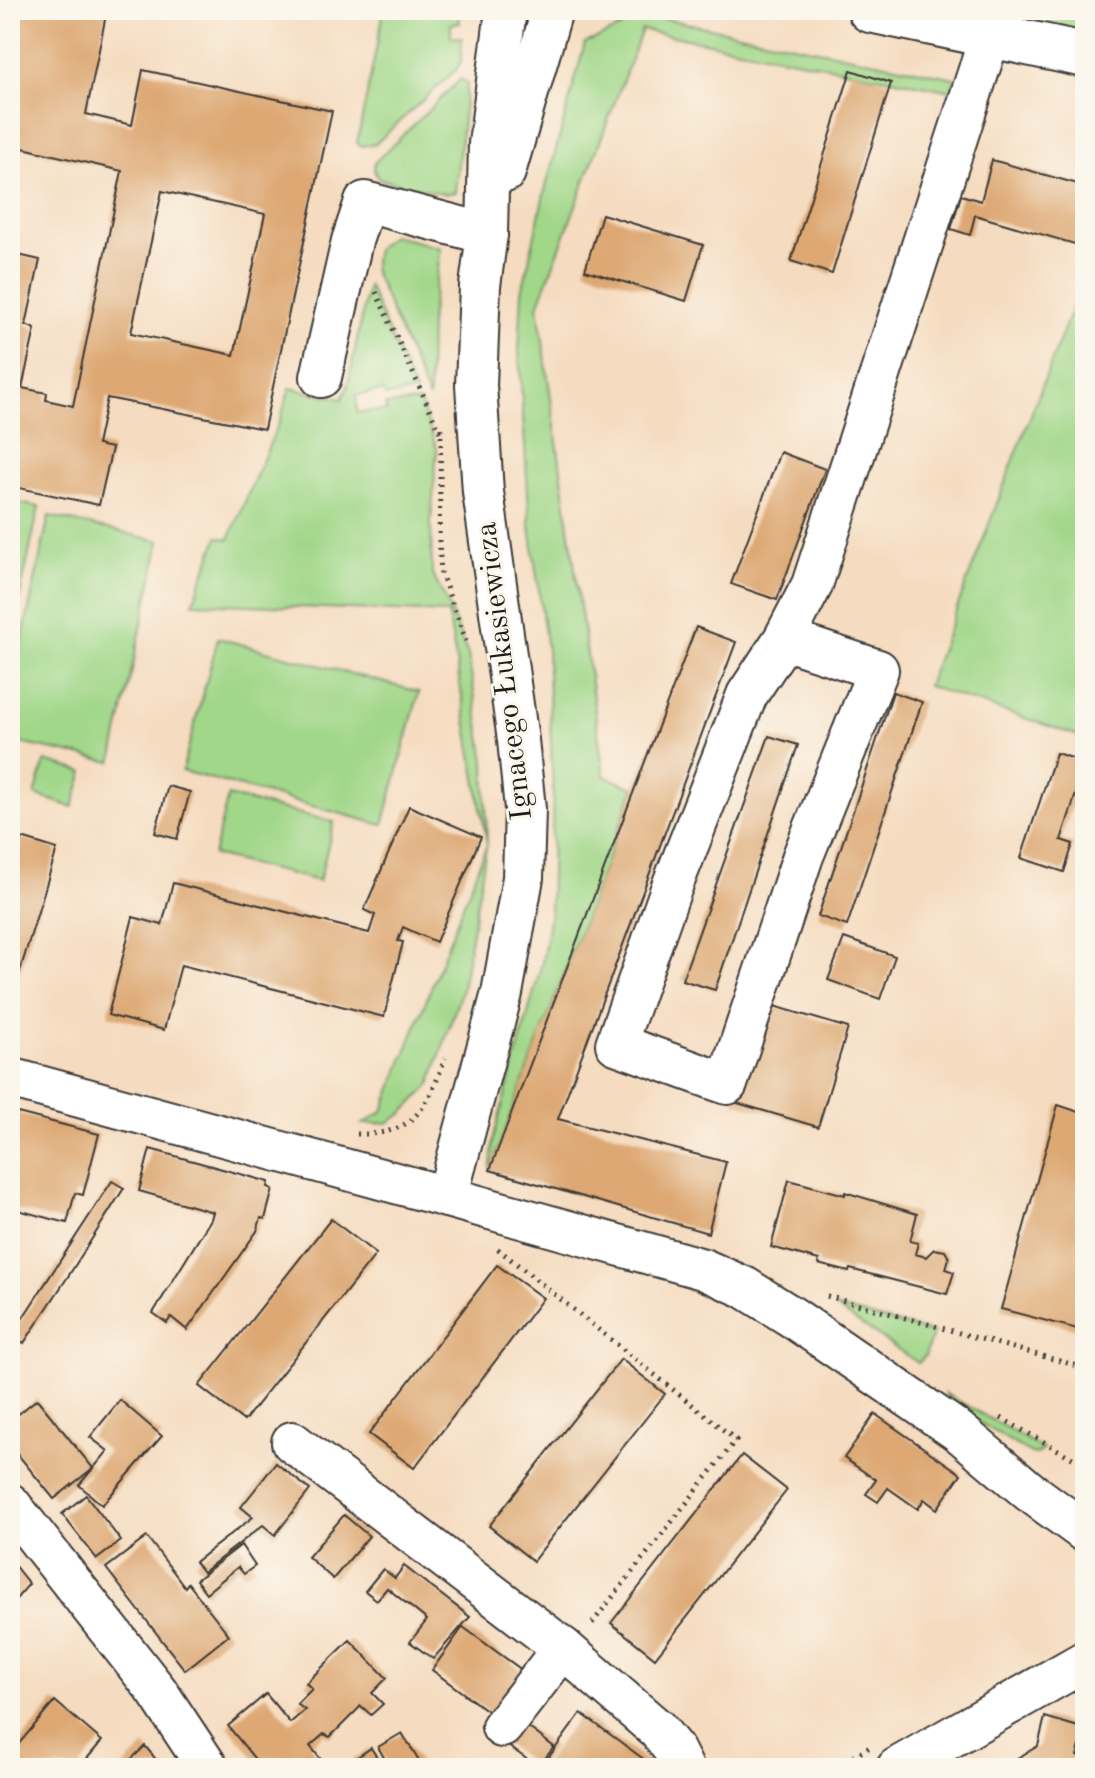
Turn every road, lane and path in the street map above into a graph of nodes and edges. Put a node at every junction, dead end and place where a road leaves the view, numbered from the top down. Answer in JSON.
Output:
{"nodes":[{"id":1,"x":506,"y":10,"type":"edge"},
{"id":2,"x":552,"y":10,"type":"edge"},
{"id":3,"x":870,"y":10,"type":"edge"},
{"id":4,"x":974,"y":23,"type":"edge"},
{"id":5,"x":1085,"y":55,"type":"edge"},
{"id":6,"x":487,"y":234,"type":"junction"},
{"id":7,"x":352,"y":241,"type":"junction"},
{"id":8,"x":321,"y":377,"type":"dead end"},
{"id":9,"x":442,"y":418,"type":"dead end"},
{"id":10,"x":441,"y":433,"type":"junction"},
{"id":11,"x":451,"y":450,"type":"dead end"},
{"id":12,"x":784,"y":639,"type":"junction"},
{"id":13,"x":471,"y":654,"type":"dead end"},
{"id":14,"x":450,"y":1046,"type":"dead end"},
{"id":15,"x":10,"y":1078,"type":"edge"},
{"id":16,"x":354,"y":1134,"type":"dead end"},
{"id":17,"x":447,"y":1197,"type":"junction"},
{"id":18,"x":498,"y":1248,"type":"dead end"},
{"id":19,"x":818,"y":1294,"type":"dead end"},
{"id":20,"x":1085,"y":1368,"type":"edge"},
{"id":21,"x":958,"y":1431,"type":"junction"},
{"id":22,"x":292,"y":1442,"type":"dead end"},
{"id":23,"x":1085,"y":1498,"type":"edge"},
{"id":24,"x":10,"y":1504,"type":"edge"},
{"id":25,"x":1085,"y":1532,"type":"edge"},
{"id":26,"x":566,"y":1650,"type":"junction"},
{"id":27,"x":1085,"y":1661,"type":"edge"},
{"id":28,"x":502,"y":1727,"type":"dead end"},
{"id":29,"x":678,"y":1759,"type":"edge"},
{"id":30,"x":208,"y":1768,"type":"edge"},
{"id":31,"x":897,"y":1768,"type":"edge"}],
"edges":[{"from":1,"to":6,"type":"street","name":"Ignacego Łukasiewicza"},
{"from":2,"to":6,"type":"street","name":"Ignacego Łukasiewicza"},
{"from":3,"to":4,"type":"main road"},
{"from":4,"to":5,"type":"main road"},
{"from":4,"to":12,"type":"street"},
{"from":6,"to":7,"type":"street"},
{"from":6,"to":17,"type":"street","name":"Ignacego Łukasiewicza"},
{"from":7,"to":8,"type":"street"},
{"from":7,"to":10,"type":"path"},
{"from":9,"to":10,"type":"path"},
{"from":10,"to":11,"type":"path"},
{"from":10,"to":13,"type":"path"},
{"from":12,"to":12,"type":"street"},
{"from":14,"to":16,"type":"path"},
{"from":15,"to":17,"type":"street"},
{"from":17,"to":21,"type":"street"},
{"from":18,"to":26,"type":"path"},
{"from":19,"to":20,"type":"path"},
{"from":21,"to":23,"type":"street"},
{"from":21,"to":25,"type":"street"},
{"from":22,"to":26,"type":"street"},
{"from":24,"to":30,"type":"street"},
{"from":26,"to":28,"type":"street"},
{"from":26,"to":29,"type":"street"},
{"from":27,"to":31,"type":"street"}]}
